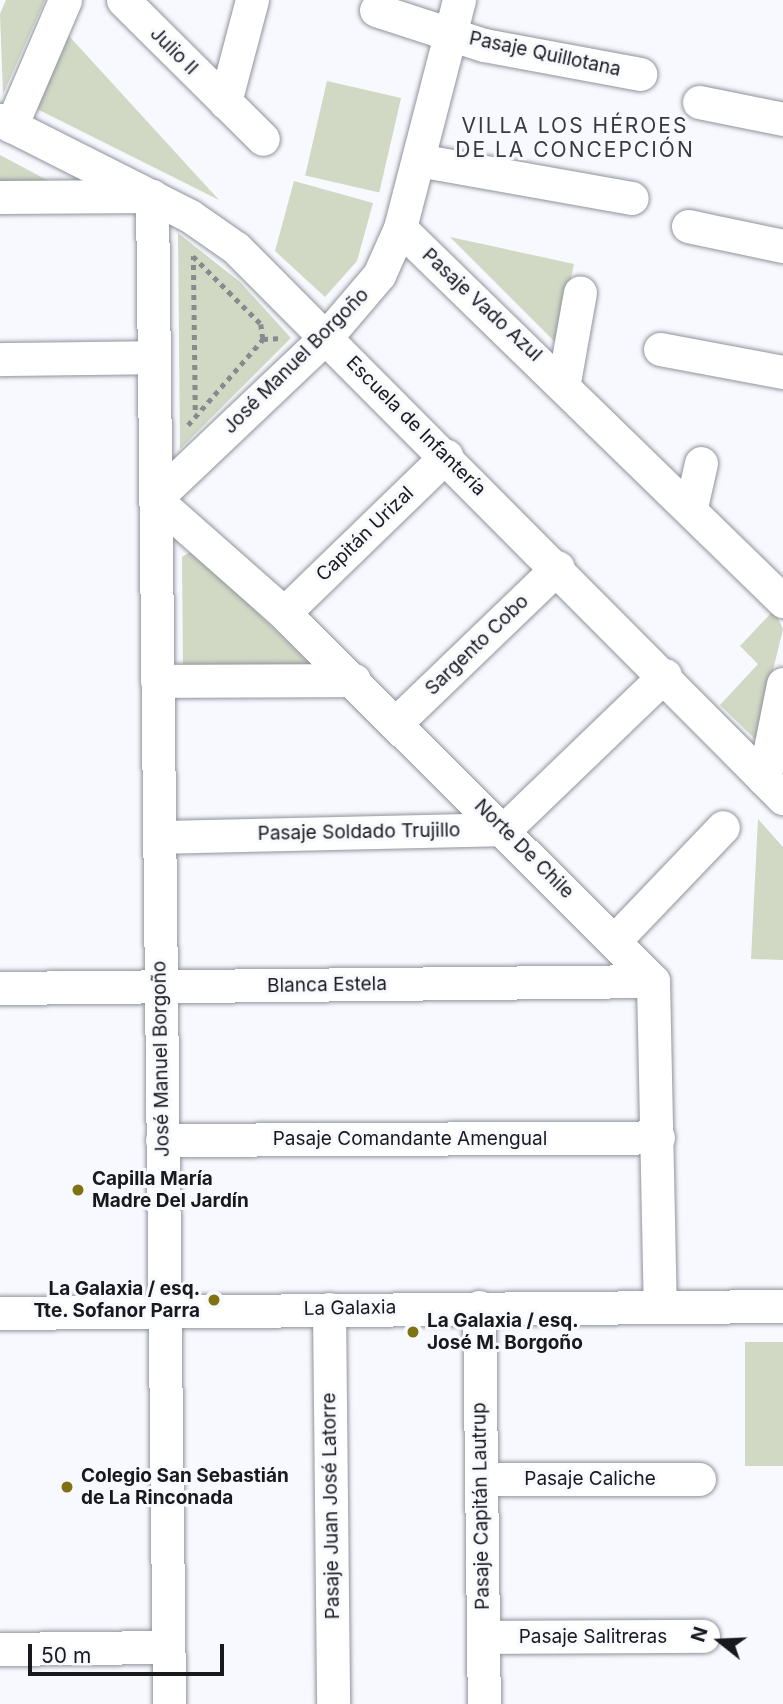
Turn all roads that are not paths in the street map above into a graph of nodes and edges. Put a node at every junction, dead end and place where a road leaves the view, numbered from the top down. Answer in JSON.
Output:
{"nodes":[{"id":1,"x":65,"y":0,"type":"edge"},
{"id":2,"x":123,"y":0,"type":"edge"},
{"id":3,"x":252,"y":0,"type":"edge"},
{"id":4,"x":459,"y":0,"type":"edge"},
{"id":5,"x":376,"y":10,"type":"dead end"},
{"id":6,"x":451,"y":33,"type":"junction"},
{"id":7,"x":640,"y":74,"type":"dead end"},
{"id":8,"x":225,"y":102,"type":"junction"},
{"id":9,"x":699,"y":102,"type":"dead end"},
{"id":10,"x":783,"y":119,"type":"edge"},
{"id":11,"x":5,"y":123,"type":"edge"},
{"id":12,"x":263,"y":139,"type":"dead end"},
{"id":13,"x":418,"y":160,"type":"junction"},
{"id":14,"x":152,"y":196,"type":"junction"},
{"id":15,"x":0,"y":197,"type":"edge"},
{"id":16,"x":632,"y":198,"type":"dead end"},
{"id":17,"x":688,"y":226,"type":"dead end"},
{"id":18,"x":400,"y":228,"type":"junction"},
{"id":19,"x":783,"y":246,"type":"edge"},
{"id":20,"x":580,"y":292,"type":"dead end"},
{"id":21,"x":327,"y":336,"type":"junction"},
{"id":22,"x":660,"y":349,"type":"dead end"},
{"id":23,"x":153,"y":357,"type":"junction"},
{"id":24,"x":0,"y":359,"type":"edge"},
{"id":25,"x":783,"y":372,"type":"edge"},
{"id":26,"x":564,"y":382,"type":"junction"},
{"id":27,"x":446,"y":456,"type":"junction"},
{"id":28,"x":701,"y":463,"type":"dead end"},
{"id":29,"x":155,"y":499,"type":"junction"},
{"id":30,"x":691,"y":508,"type":"junction"},
{"id":31,"x":558,"y":567,"type":"junction"},
{"id":32,"x":783,"y":601,"type":"edge"},
{"id":33,"x":284,"y":613,"type":"junction"},
{"id":34,"x":666,"y":675,"type":"junction"},
{"id":35,"x":354,"y":680,"type":"junction"},
{"id":36,"x":157,"y":681,"type":"junction"},
{"id":37,"x":783,"y":684,"type":"edge"},
{"id":38,"x":397,"y":722,"type":"junction"},
{"id":39,"x":774,"y":788,"type":"edge"},
{"id":40,"x":723,"y":827,"type":"dead end"},
{"id":41,"x":505,"y":829,"type":"junction"},
{"id":42,"x":159,"y":837,"type":"junction"},
{"id":43,"x":615,"y":940,"type":"junction"},
{"id":44,"x":653,"y":981,"type":"junction"},
{"id":45,"x":161,"y":987,"type":"junction"},
{"id":46,"x":0,"y":988,"type":"edge"},
{"id":47,"x":658,"y":1137,"type":"junction"},
{"id":48,"x":162,"y":1140,"type":"junction"},
{"id":49,"x":660,"y":1305,"type":"junction"},
{"id":50,"x":783,"y":1306,"type":"edge"},
{"id":51,"x":479,"y":1307,"type":"junction"},
{"id":52,"x":329,"y":1309,"type":"junction"},
{"id":53,"x":164,"y":1311,"type":"junction"},
{"id":54,"x":70,"y":1312,"type":"junction"},
{"id":55,"x":0,"y":1313,"type":"edge"},
{"id":56,"x":0,"y":1335,"type":"edge"},
{"id":57,"x":481,"y":1479,"type":"junction"},
{"id":58,"x":699,"y":1479,"type":"dead end"},
{"id":59,"x":703,"y":1636,"type":"dead end"},
{"id":60,"x":483,"y":1637,"type":"junction"},
{"id":61,"x":168,"y":1647,"type":"junction"},
{"id":62,"x":0,"y":1649,"type":"edge"},
{"id":63,"x":169,"y":1704,"type":"edge"},
{"id":64,"x":333,"y":1704,"type":"edge"},
{"id":65,"x":484,"y":1704,"type":"edge"}],
"edges":[{"from":1,"to":11,"type":"street"},
{"from":2,"to":8,"type":"street","name":"Julio II"},
{"from":3,"to":8,"type":"street"},
{"from":4,"to":6,"type":"street","name":"José Manuel Borgoño"},
{"from":5,"to":6,"type":"street","name":"Pasaje Quillotana"},
{"from":6,"to":7,"type":"street","name":"Pasaje Quillotana"},
{"from":6,"to":13,"type":"street","name":"José Manuel Borgoño"},
{"from":8,"to":12,"type":"street","name":"Julio II"},
{"from":9,"to":10,"type":"street"},
{"from":11,"to":14,"type":"street","name":"Escuela de Infantería"},
{"from":13,"to":16,"type":"street"},
{"from":13,"to":18,"type":"street","name":"José Manuel Borgoño"},
{"from":14,"to":15,"type":"street"},
{"from":14,"to":21,"type":"street","name":"Escuela de Infantería"},
{"from":14,"to":23,"type":"street","name":"José Manuel Borgoño"},
{"from":17,"to":19,"type":"street"},
{"from":18,"to":21,"type":"street","name":"José Manuel Borgoño"},
{"from":18,"to":26,"type":"street","name":"Pasaje Vado Azul"},
{"from":20,"to":26,"type":"street","name":"Pasaje Vado Azul"},
{"from":21,"to":27,"type":"street","name":"Escuela de Infantería"},
{"from":21,"to":29,"type":"street","name":"José Manuel Borgoño"},
{"from":22,"to":25,"type":"street"},
{"from":23,"to":24,"type":"street"},
{"from":23,"to":29,"type":"street","name":"José Manuel Borgoño"},
{"from":26,"to":30,"type":"street","name":"Pasaje Vado Azul"},
{"from":27,"to":31,"type":"street","name":"Escuela de Infantería"},
{"from":27,"to":33,"type":"street","name":"Capitán Urizal"},
{"from":28,"to":30,"type":"street"},
{"from":29,"to":33,"type":"street","name":"Norte De Chile"},
{"from":29,"to":36,"type":"street","name":"José Manuel Borgoño"},
{"from":30,"to":32,"type":"street","name":"Pasaje Vado Azul"},
{"from":31,"to":34,"type":"street","name":"Escuela de Infantería"},
{"from":31,"to":38,"type":"street","name":"Sargento Cobo"},
{"from":33,"to":35,"type":"street","name":"Norte De Chile"},
{"from":34,"to":39,"type":"street","name":"Escuela de Infantería"},
{"from":34,"to":41,"type":"street"},
{"from":35,"to":36,"type":"street"},
{"from":35,"to":38,"type":"street","name":"Norte De Chile"},
{"from":36,"to":42,"type":"street","name":"José Manuel Borgoño"},
{"from":37,"to":39,"type":"street"},
{"from":38,"to":41,"type":"street","name":"Norte De Chile"},
{"from":40,"to":43,"type":"street"},
{"from":41,"to":42,"type":"street","name":"Pasaje Soldado Trujillo"},
{"from":41,"to":43,"type":"street","name":"Norte De Chile"},
{"from":42,"to":45,"type":"street","name":"José Manuel Borgoño"},
{"from":43,"to":44,"type":"street","name":"Norte De Chile"},
{"from":44,"to":45,"type":"street","name":"Blanca Estela"},
{"from":44,"to":47,"type":"street"},
{"from":45,"to":46,"type":"street","name":"Blanca Estela"},
{"from":45,"to":48,"type":"street","name":"José Manuel Borgoño"},
{"from":47,"to":48,"type":"street","name":"Pasaje Comandante Amengual"},
{"from":47,"to":49,"type":"street"},
{"from":48,"to":53,"type":"street","name":"José Manuel Borgoño"},
{"from":49,"to":50,"type":"street","name":"La Galaxia"},
{"from":49,"to":51,"type":"street","name":"La Galaxia"},
{"from":51,"to":52,"type":"street","name":"La Galaxia"},
{"from":51,"to":57,"type":"street","name":"Pasaje Capitán Lautrup"},
{"from":52,"to":53,"type":"street","name":"La Galaxia"},
{"from":52,"to":64,"type":"street","name":"Pasaje Juan José Latorre"},
{"from":53,"to":54,"type":"street","name":"La Galaxia"},
{"from":53,"to":61,"type":"street","name":"José Manuel Borgoño"},
{"from":54,"to":55,"type":"street","name":"La Galaxia"},
{"from":54,"to":56,"type":"street"},
{"from":57,"to":58,"type":"street","name":"Pasaje Caliche"},
{"from":57,"to":60,"type":"street","name":"Pasaje Capitán Lautrup"},
{"from":59,"to":60,"type":"street","name":"Pasaje Salitreras"},
{"from":60,"to":65,"type":"street","name":"Pasaje Capitán Lautrup"},
{"from":61,"to":62,"type":"street"},
{"from":61,"to":63,"type":"street","name":"José Manuel Borgoño"}]}
